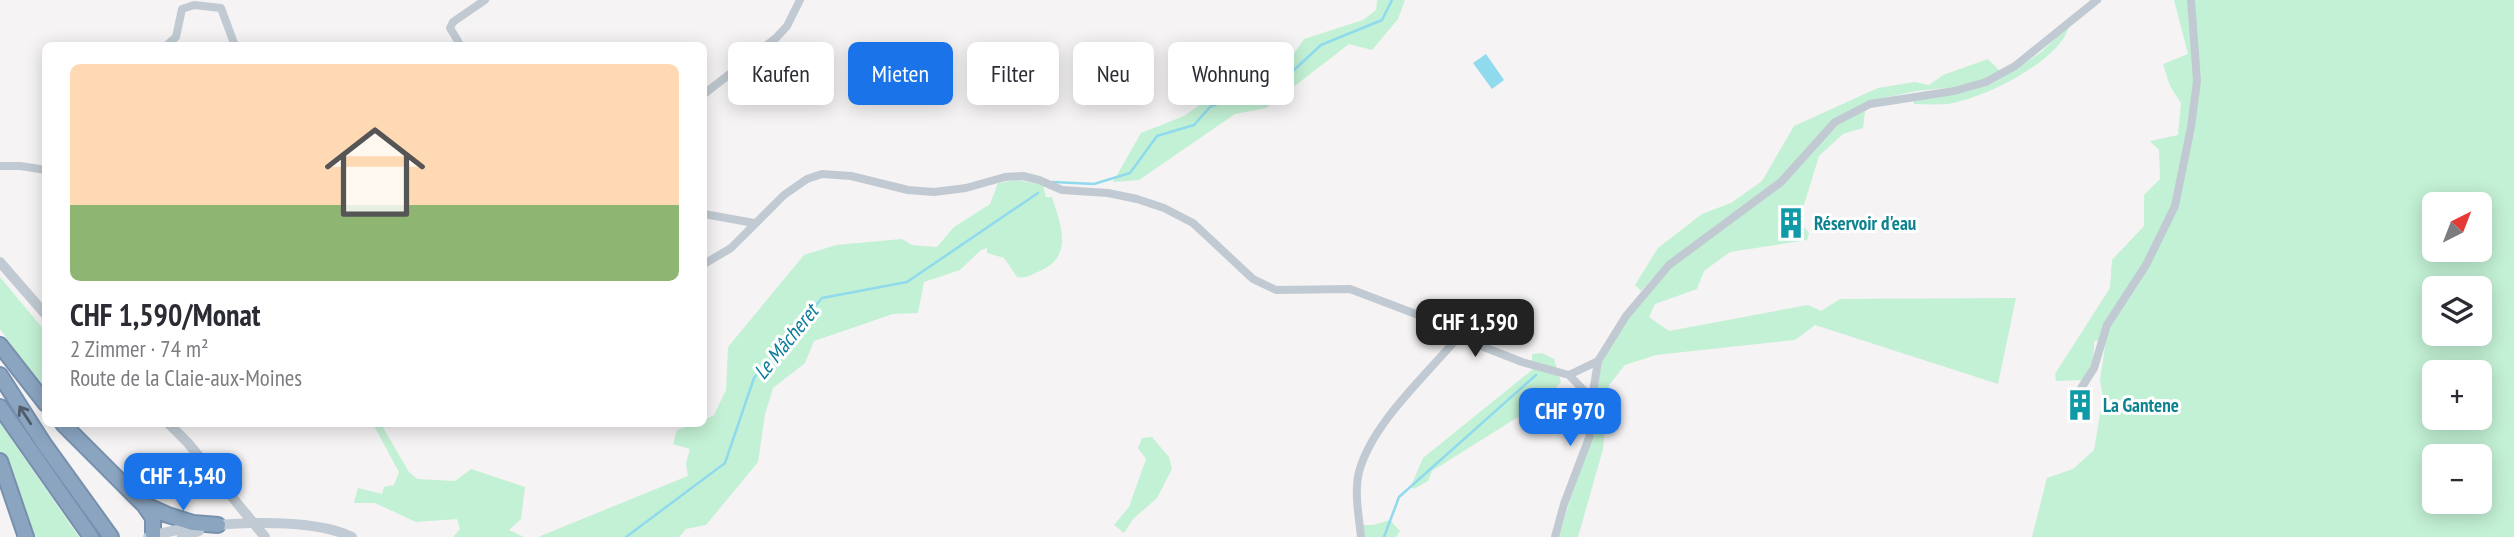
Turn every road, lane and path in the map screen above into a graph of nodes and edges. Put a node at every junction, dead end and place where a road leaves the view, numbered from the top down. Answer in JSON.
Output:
{"nodes":[{"id":1,"x":485,"y":0,"type":"edge"},
{"id":2,"x":800,"y":0,"type":"edge"},
{"id":3,"x":2097,"y":0,"type":"edge"},
{"id":4,"x":2191,"y":0,"type":"edge"},
{"id":5,"x":170,"y":42,"type":"edge"},
{"id":6,"x":234,"y":42,"type":"edge"},
{"id":7,"x":459,"y":42,"type":"edge"},
{"id":8,"x":707,"y":92,"type":"edge"},
{"id":9,"x":0,"y":166,"type":"edge"},
{"id":10,"x":42,"y":169,"type":"edge"},
{"id":11,"x":707,"y":215,"type":"edge"},
{"id":12,"x":754,"y":223,"type":"junction"},
{"id":13,"x":0,"y":262,"type":"edge"},
{"id":14,"x":707,"y":262,"type":"edge"},
{"id":15,"x":42,"y":310,"type":"edge"},
{"id":16,"x":1458,"y":337,"type":"junction"},
{"id":17,"x":0,"y":345,"type":"edge"},
{"id":18,"x":1598,"y":361,"type":"junction"},
{"id":19,"x":0,"y":375,"type":"edge"},
{"id":20,"x":1569,"y":375,"type":"junction"},
{"id":21,"x":2080,"y":390,"type":"dead end"},
{"id":22,"x":42,"y":399,"type":"edge"},
{"id":23,"x":1592,"y":399,"type":"junction"},
{"id":24,"x":0,"y":407,"type":"edge"},
{"id":25,"x":66,"y":427,"type":"edge"},
{"id":26,"x":173,"y":427,"type":"edge"},
{"id":27,"x":0,"y":461,"type":"edge"},
{"id":28,"x":143,"y":504,"type":"junction"},
{"id":29,"x":218,"y":525,"type":"junction"},
{"id":30,"x":23,"y":533,"type":"edge"},
{"id":31,"x":91,"y":537,"type":"edge"},
{"id":32,"x":111,"y":537,"type":"edge"},
{"id":33,"x":151,"y":537,"type":"edge"},
{"id":34,"x":182,"y":537,"type":"edge"},
{"id":35,"x":265,"y":537,"type":"edge"},
{"id":36,"x":352,"y":537,"type":"edge"},
{"id":37,"x":1361,"y":537,"type":"edge"},
{"id":38,"x":1555,"y":537,"type":"edge"}],
"edges":[{"from":1,"to":7,"type":"street"},
{"from":2,"to":8,"type":"street"},
{"from":3,"to":18,"type":"street"},
{"from":4,"to":21,"type":"street"},
{"from":5,"to":6,"type":"street"},
{"from":9,"to":10,"type":"street"},
{"from":11,"to":12,"type":"street"},
{"from":12,"to":14,"type":"street"},
{"from":12,"to":16,"type":"street"},
{"from":13,"to":15,"type":"street"},
{"from":16,"to":20,"type":"street"},
{"from":16,"to":37,"type":"street"},
{"from":17,"to":22,"type":"highway"},
{"from":18,"to":20,"type":"street"},
{"from":18,"to":23,"type":"street"},
{"from":32,"to":19,"type":"highway","one_way":true},
{"from":20,"to":23,"type":"street"},
{"from":23,"to":38,"type":"street"},
{"from":24,"to":31,"type":"highway"},
{"from":25,"to":28,"type":"highway"},
{"from":26,"to":35,"type":"street","bridge":true},
{"from":27,"to":30,"type":"highway"},
{"from":28,"to":29,"type":"highway"},
{"from":28,"to":33,"type":"highway"},
{"from":29,"to":33,"type":"main road"},
{"from":29,"to":34,"type":"main road"},
{"from":29,"to":36,"type":"main road"}]}
